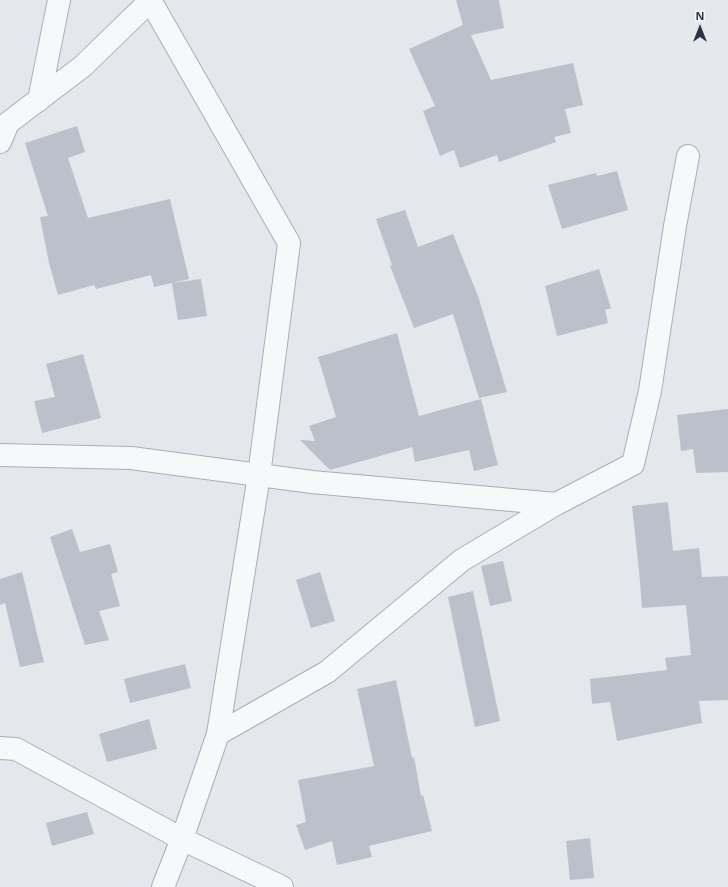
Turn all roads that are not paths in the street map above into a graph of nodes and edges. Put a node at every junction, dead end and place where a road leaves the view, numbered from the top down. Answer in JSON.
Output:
{"nodes":[{"id":1,"x":60,"y":0,"type":"edge"},
{"id":2,"x":150,"y":0,"type":"edge"},
{"id":3,"x":39,"y":100,"type":"junction"},
{"id":4,"x":3,"y":129,"type":"edge"},
{"id":5,"x":688,"y":156,"type":"dead end"},
{"id":6,"x":0,"y":456,"type":"edge"},
{"id":7,"x":259,"y":475,"type":"junction"},
{"id":8,"x":556,"y":504,"type":"junction"},
{"id":9,"x":218,"y":734,"type":"junction"},
{"id":10,"x":0,"y":748,"type":"edge"},
{"id":11,"x":182,"y":839,"type":"junction"},
{"id":12,"x":163,"y":887,"type":"edge"},
{"id":13,"x":282,"y":887,"type":"edge"}],
"edges":[{"from":1,"to":3,"type":"street"},
{"from":2,"to":3,"type":"street"},
{"from":2,"to":7,"type":"street"},
{"from":3,"to":4,"type":"street"},
{"from":5,"to":8,"type":"street"},
{"from":6,"to":7,"type":"street"},
{"from":7,"to":8,"type":"street"},
{"from":7,"to":9,"type":"street"},
{"from":8,"to":9,"type":"street"},
{"from":9,"to":11,"type":"street"},
{"from":10,"to":11,"type":"street"},
{"from":11,"to":12,"type":"street"},
{"from":11,"to":13,"type":"street"}]}
